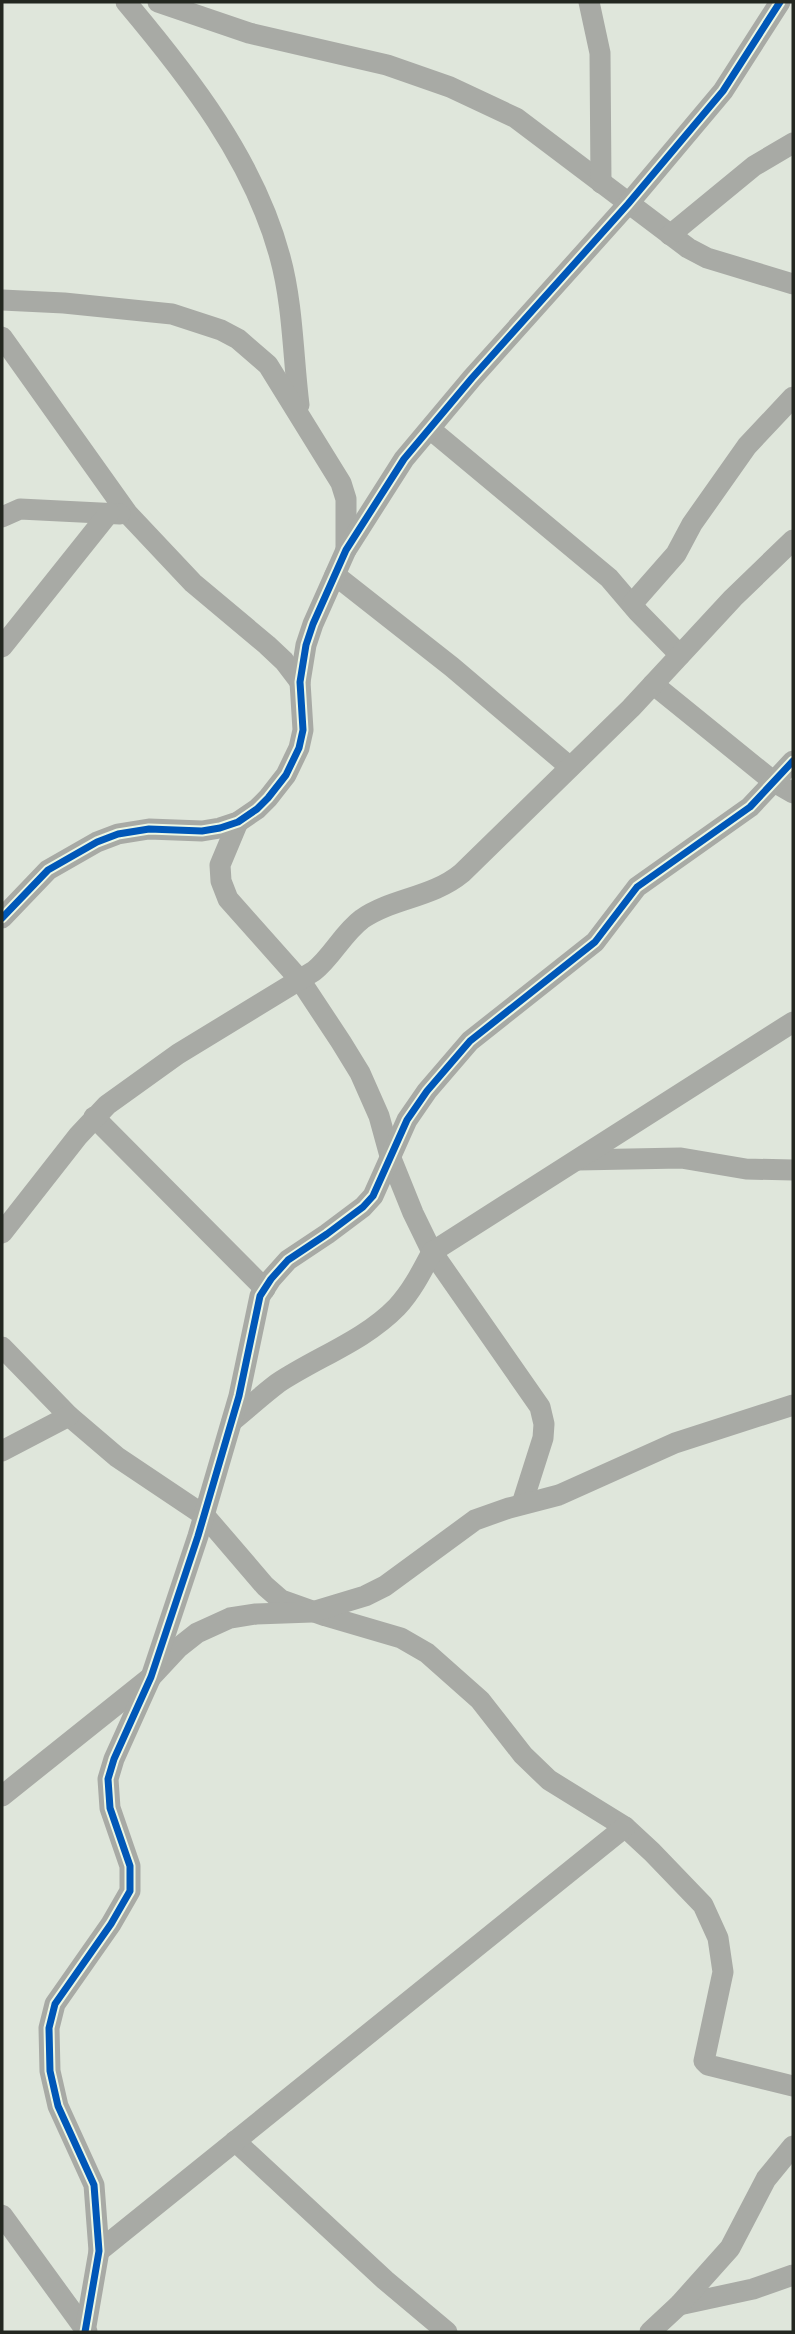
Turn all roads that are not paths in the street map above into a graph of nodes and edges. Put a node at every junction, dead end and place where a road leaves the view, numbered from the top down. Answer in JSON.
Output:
{"nodes":[{"id":1,"x":126,"y":2,"type":"edge"},
{"id":2,"x":158,"y":2,"type":"edge"},
{"id":3,"x":589,"y":2,"type":"edge"},
{"id":4,"x":780,"y":2,"type":"edge"},
{"id":5,"x":793,"y":143,"type":"edge"},
{"id":6,"x":601,"y":183,"type":"junction"},
{"id":7,"x":628,"y":204,"type":"junction"},
{"id":8,"x":670,"y":235,"type":"junction"},
{"id":9,"x":793,"y":284,"type":"edge"},
{"id":10,"x":2,"y":300,"type":"edge"},
{"id":11,"x":2,"y":337,"type":"edge"},
{"id":12,"x":793,"y":397,"type":"edge"},
{"id":13,"x":300,"y":415,"type":"junction"},
{"id":14,"x":429,"y":429,"type":"junction"},
{"id":15,"x":118,"y":514,"type":"junction"},
{"id":16,"x":2,"y":517,"type":"edge"},
{"id":17,"x":793,"y":540,"type":"edge"},
{"id":18,"x":346,"y":550,"type":"junction"},
{"id":19,"x":335,"y":575,"type":"junction"},
{"id":20,"x":632,"y":604,"type":"junction"},
{"id":21,"x":4,"y":641,"type":"edge"},
{"id":22,"x":680,"y":655,"type":"junction"},
{"id":23,"x":300,"y":682,"type":"junction"},
{"id":24,"x":653,"y":684,"type":"junction"},
{"id":25,"x":793,"y":761,"type":"edge"},
{"id":26,"x":570,"y":767,"type":"junction"},
{"id":27,"x":774,"y":782,"type":"junction"},
{"id":28,"x":793,"y":793,"type":"edge"},
{"id":29,"x":238,"y":822,"type":"junction"},
{"id":30,"x":2,"y":918,"type":"edge"},
{"id":31,"x":300,"y":981,"type":"junction"},
{"id":32,"x":793,"y":1022,"type":"edge"},
{"id":33,"x":94,"y":1117,"type":"junction"},
{"id":34,"x":390,"y":1156,"type":"junction"},
{"id":35,"x":576,"y":1160,"type":"junction"},
{"id":36,"x":793,"y":1170,"type":"edge"},
{"id":37,"x":2,"y":1233,"type":"edge"},
{"id":38,"x":432,"y":1252,"type":"junction"},
{"id":39,"x":265,"y":1289,"type":"junction"},
{"id":40,"x":2,"y":1347,"type":"edge"},
{"id":41,"x":793,"y":1405,"type":"edge"},
{"id":42,"x":69,"y":1416,"type":"junction"},
{"id":43,"x":232,"y":1421,"type":"junction"},
{"id":44,"x":2,"y":1451,"type":"edge"},
{"id":45,"x":522,"y":1504,"type":"junction"},
{"id":46,"x":205,"y":1516,"type":"junction"},
{"id":47,"x":312,"y":1612,"type":"junction"},
{"id":48,"x":151,"y":1676,"type":"junction"},
{"id":49,"x":2,"y":1796,"type":"edge"},
{"id":50,"x":625,"y":1827,"type":"junction"},
{"id":51,"x":793,"y":2086,"type":"edge"},
{"id":52,"x":235,"y":2141,"type":"junction"},
{"id":53,"x":793,"y":2146,"type":"edge"},
{"id":54,"x":2,"y":2216,"type":"edge"},
{"id":55,"x":99,"y":2251,"type":"junction"},
{"id":56,"x":793,"y":2274,"type":"edge"},
{"id":57,"x":679,"y":2305,"type":"junction"},
{"id":58,"x":86,"y":2332,"type":"edge"},
{"id":59,"x":447,"y":2332,"type":"edge"},
{"id":60,"x":650,"y":2332,"type":"edge"}],
"edges":[{"from":1,"to":13,"type":"street"},
{"from":2,"to":6,"type":"street"},
{"from":3,"to":6,"type":"street"},
{"from":4,"to":7,"type":"street"},
{"from":5,"to":8,"type":"street"},
{"from":6,"to":7,"type":"street"},
{"from":7,"to":8,"type":"street"},
{"from":7,"to":14,"type":"street"},
{"from":8,"to":9,"type":"street"},
{"from":10,"to":13,"type":"street"},
{"from":11,"to":15,"type":"street"},
{"from":12,"to":20,"type":"street"},
{"from":13,"to":18,"type":"street"},
{"from":14,"to":18,"type":"street"},
{"from":14,"to":20,"type":"street"},
{"from":15,"to":16,"type":"street"},
{"from":15,"to":21,"type":"street"},
{"from":15,"to":23,"type":"street"},
{"from":17,"to":22,"type":"street"},
{"from":18,"to":19,"type":"street"},
{"from":19,"to":23,"type":"street"},
{"from":19,"to":26,"type":"street"},
{"from":20,"to":22,"type":"street"},
{"from":22,"to":24,"type":"street"},
{"from":23,"to":29,"type":"street"},
{"from":24,"to":26,"type":"street"},
{"from":24,"to":27,"type":"street"},
{"from":25,"to":27,"type":"street"},
{"from":26,"to":31,"type":"street"},
{"from":27,"to":28,"type":"street"},
{"from":27,"to":34,"type":"street"},
{"from":29,"to":30,"type":"street"},
{"from":29,"to":31,"type":"street"},
{"from":31,"to":33,"type":"street"},
{"from":31,"to":34,"type":"street"},
{"from":32,"to":35,"type":"street"},
{"from":33,"to":37,"type":"street"},
{"from":33,"to":39,"type":"street"},
{"from":34,"to":38,"type":"street"},
{"from":34,"to":39,"type":"street"},
{"from":35,"to":36,"type":"street"},
{"from":35,"to":38,"type":"street"},
{"from":38,"to":43,"type":"street"},
{"from":38,"to":45,"type":"street"},
{"from":39,"to":43,"type":"street"},
{"from":40,"to":42,"type":"street"},
{"from":41,"to":45,"type":"street"},
{"from":42,"to":44,"type":"street"},
{"from":42,"to":46,"type":"street"},
{"from":43,"to":46,"type":"street"},
{"from":45,"to":47,"type":"street"},
{"from":46,"to":47,"type":"street"},
{"from":46,"to":48,"type":"street"},
{"from":47,"to":48,"type":"street"},
{"from":47,"to":50,"type":"street"},
{"from":48,"to":49,"type":"street"},
{"from":48,"to":55,"type":"street"},
{"from":50,"to":51,"type":"street"},
{"from":50,"to":52,"type":"street"},
{"from":52,"to":55,"type":"street"},
{"from":52,"to":59,"type":"street"},
{"from":53,"to":57,"type":"street"},
{"from":54,"to":58,"type":"street"},
{"from":55,"to":58,"type":"street"},
{"from":56,"to":57,"type":"street"},
{"from":57,"to":60,"type":"street"}]}
